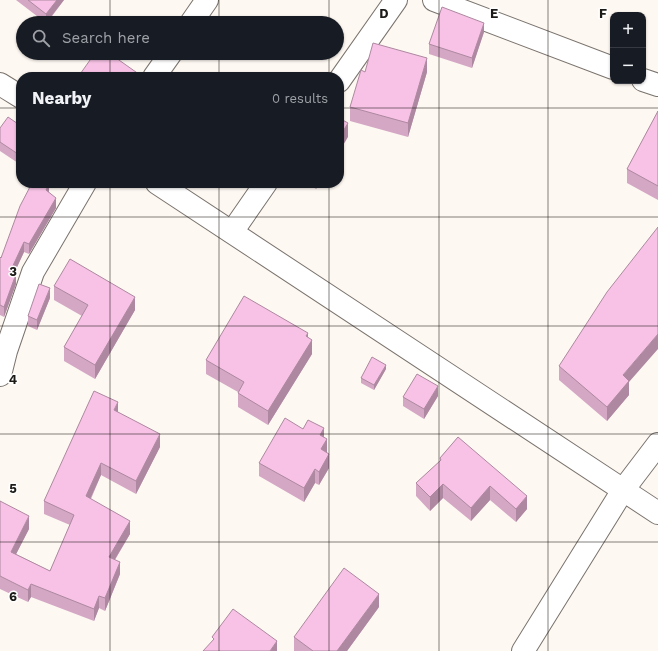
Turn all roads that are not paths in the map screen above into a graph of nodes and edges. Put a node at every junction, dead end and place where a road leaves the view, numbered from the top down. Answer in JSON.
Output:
{"nodes":[{"id":1,"x":207,"y":0,"type":"edge"},
{"id":2,"x":396,"y":0,"type":"edge"},
{"id":3,"x":434,"y":0,"type":"edge"},
{"id":4,"x":196,"y":16,"type":"edge"},
{"id":5,"x":166,"y":60,"type":"edge"},
{"id":6,"x":610,"y":67,"type":"edge"},
{"id":7,"x":158,"y":72,"type":"edge"},
{"id":8,"x":344,"y":74,"type":"edge"},
{"id":9,"x":646,"y":81,"type":"edge"},
{"id":10,"x":0,"y":84,"type":"edge"},
{"id":11,"x":658,"y":85,"type":"edge"},
{"id":12,"x":16,"y":94,"type":"edge"},
{"id":13,"x":82,"y":188,"type":"edge"},
{"id":14,"x":165,"y":188,"type":"edge"},
{"id":15,"x":263,"y":188,"type":"edge"},
{"id":16,"x":232,"y":232,"type":"junction"},
{"id":17,"x":0,"y":375,"type":"edge"},
{"id":18,"x":658,"y":444,"type":"edge"},
{"id":19,"x":623,"y":490,"type":"junction"},
{"id":20,"x":658,"y":513,"type":"edge"},
{"id":21,"x":523,"y":651,"type":"edge"}],
"edges":[{"from":1,"to":4,"type":"street"},
{"from":2,"to":8,"type":"street"},
{"from":3,"to":6,"type":"street"},
{"from":5,"to":7,"type":"street"},
{"from":9,"to":11,"type":"street"},
{"from":10,"to":12,"type":"street"},
{"from":13,"to":17,"type":"street"},
{"from":14,"to":16,"type":"street"},
{"from":15,"to":16,"type":"street"},
{"from":16,"to":19,"type":"street"},
{"from":18,"to":19,"type":"street"},
{"from":19,"to":20,"type":"street"},
{"from":19,"to":21,"type":"street"}]}
